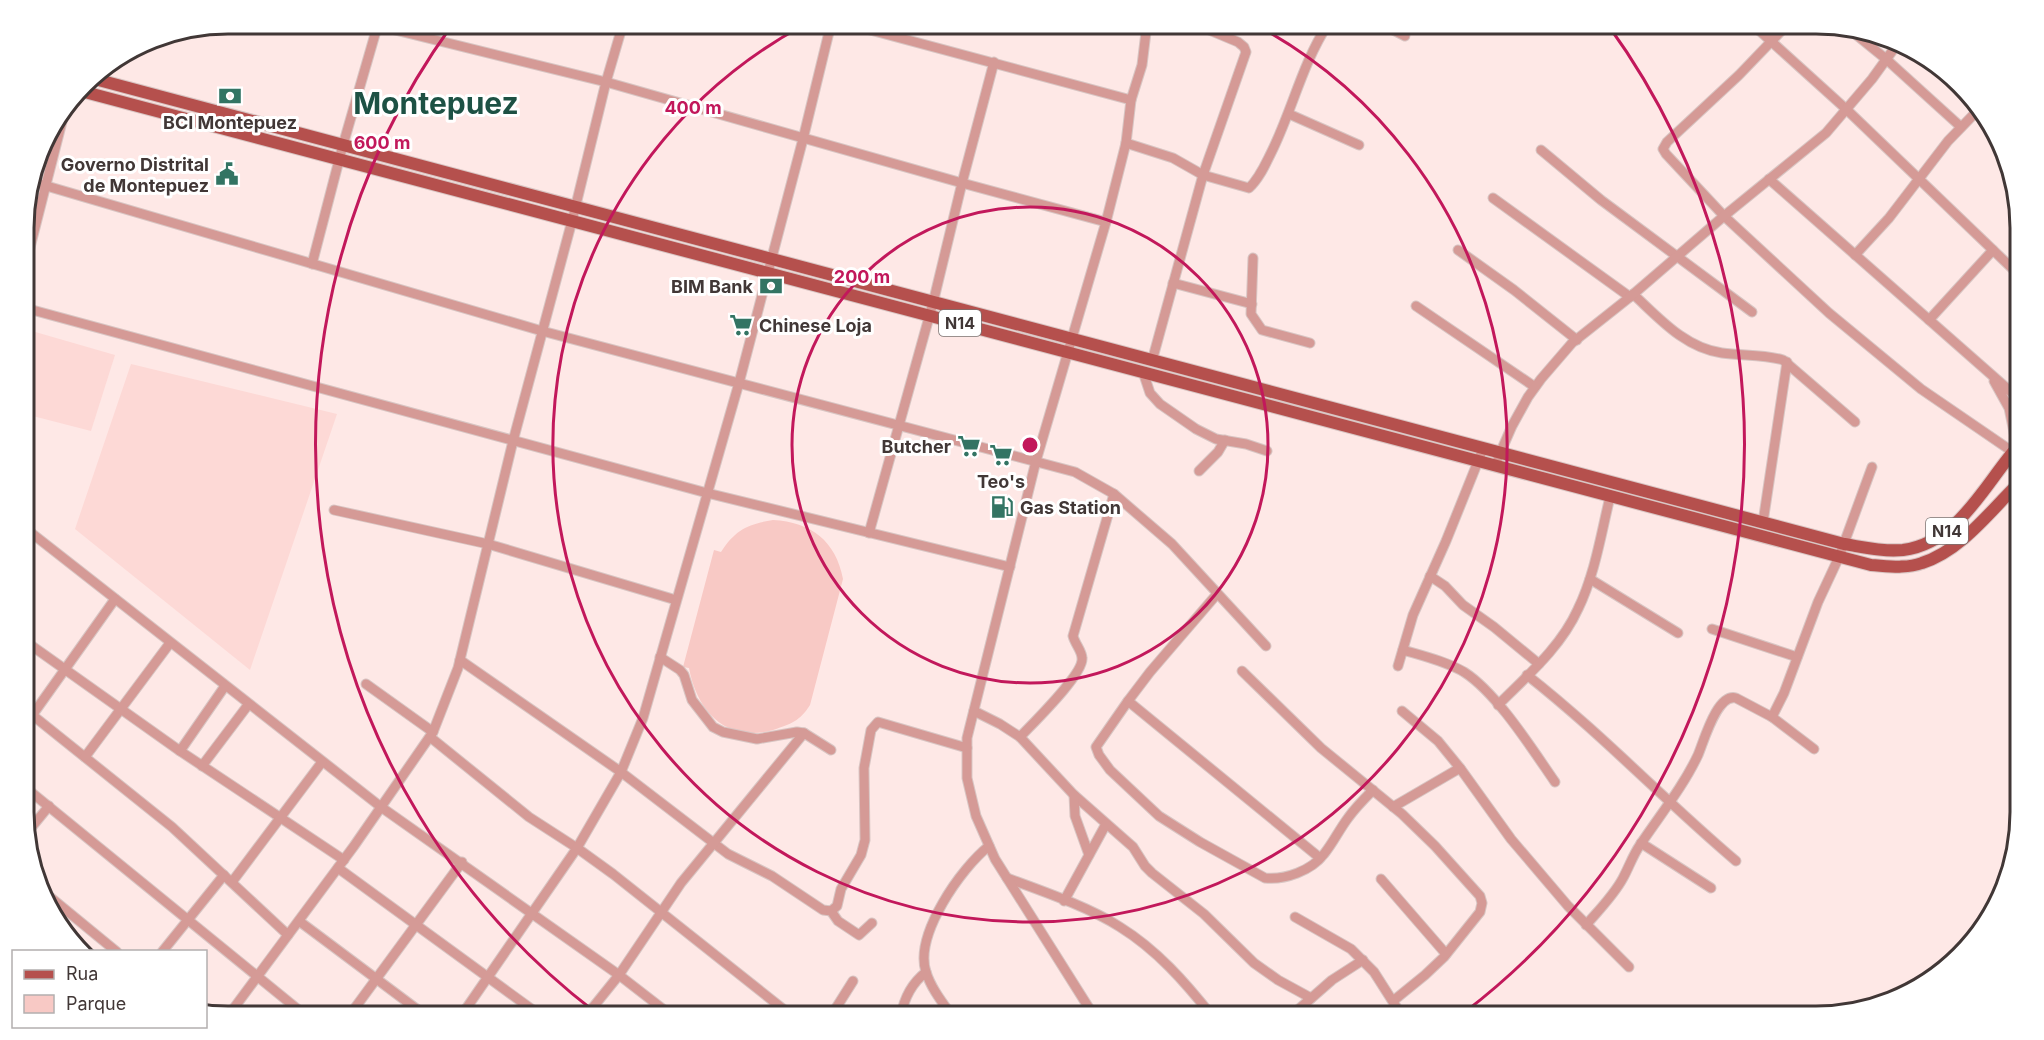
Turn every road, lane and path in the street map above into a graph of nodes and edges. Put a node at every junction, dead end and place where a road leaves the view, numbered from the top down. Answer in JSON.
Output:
{"nodes":[{"id":1,"x":1146,"y":34,"type":"edge"},
{"id":2,"x":1220,"y":34,"type":"edge"},
{"id":3,"x":1322,"y":34,"type":"edge"},
{"id":4,"x":1402,"y":34,"type":"edge"},
{"id":5,"x":1763,"y":34,"type":"edge"},
{"id":6,"x":1780,"y":34,"type":"edge"},
{"id":7,"x":372,"y":35,"type":"edge"},
{"id":8,"x":415,"y":35,"type":"edge"},
{"id":9,"x":620,"y":35,"type":"edge"},
{"id":10,"x":829,"y":35,"type":"edge"},
{"id":11,"x":889,"y":35,"type":"edge"},
{"id":12,"x":1405,"y":36,"type":"dead end"},
{"id":13,"x":1863,"y":40,"type":"edge"},
{"id":14,"x":1772,"y":43,"type":"junction"},
{"id":15,"x":1892,"y":50,"type":"edge"},
{"id":16,"x":1886,"y":59,"type":"junction"},
{"id":17,"x":994,"y":62,"type":"junction"},
{"id":18,"x":103,"y":81,"type":"edge"},
{"id":19,"x":606,"y":82,"type":"junction"},
{"id":20,"x":89,"y":93,"type":"edge"},
{"id":21,"x":1131,"y":100,"type":"junction"},
{"id":22,"x":1846,"y":109,"type":"junction"},
{"id":23,"x":1289,"y":114,"type":"junction"},
{"id":24,"x":1972,"y":116,"type":"edge"},
{"id":25,"x":238,"y":117,"type":"junction"},
{"id":26,"x":1961,"y":127,"type":"junction"},
{"id":27,"x":235,"y":132,"type":"junction"},
{"id":28,"x":58,"y":137,"type":"edge"},
{"id":29,"x":804,"y":139,"type":"junction"},
{"id":30,"x":1126,"y":143,"type":"junction"},
{"id":31,"x":343,"y":145,"type":"junction"},
{"id":32,"x":1359,"y":145,"type":"dead end"},
{"id":33,"x":1541,"y":150,"type":"dead end"},
{"id":34,"x":339,"y":159,"type":"junction"},
{"id":35,"x":1203,"y":175,"type":"junction"},
{"id":36,"x":1769,"y":179,"type":"junction"},
{"id":37,"x":1920,"y":179,"type":"junction"},
{"id":38,"x":475,"y":181,"type":"junction"},
{"id":39,"x":962,"y":183,"type":"junction"},
{"id":40,"x":40,"y":184,"type":"edge"},
{"id":41,"x":46,"y":186,"type":"junction"},
{"id":42,"x":471,"y":194,"type":"junction"},
{"id":43,"x":1493,"y":198,"type":"dead end"},
{"id":44,"x":575,"y":208,"type":"junction"},
{"id":45,"x":1724,"y":216,"type":"junction"},
{"id":46,"x":572,"y":221,"type":"junction"},
{"id":47,"x":1106,"y":222,"type":"junction"},
{"id":48,"x":35,"y":229,"type":"edge"},
{"id":49,"x":1458,"y":250,"type":"dead end"},
{"id":50,"x":1993,"y":250,"type":"junction"},
{"id":51,"x":1678,"y":255,"type":"junction"},
{"id":52,"x":1855,"y":255,"type":"junction"},
{"id":53,"x":1253,"y":258,"type":"dead end"},
{"id":54,"x":771,"y":260,"type":"junction"},
{"id":55,"x":312,"y":264,"type":"junction"},
{"id":56,"x":2010,"y":266,"type":"edge"},
{"id":57,"x":767,"y":273,"type":"junction"},
{"id":58,"x":1173,"y":283,"type":"junction"},
{"id":59,"x":1632,"y":295,"type":"junction"},
{"id":60,"x":1252,"y":304,"type":"junction"},
{"id":61,"x":1416,"y":306,"type":"dead end"},
{"id":62,"x":931,"y":309,"type":"junction"},
{"id":63,"x":35,"y":312,"type":"edge"},
{"id":64,"x":1752,"y":312,"type":"dead end"},
{"id":65,"x":1929,"y":320,"type":"junction"},
{"id":66,"x":542,"y":331,"type":"junction"},
{"id":67,"x":1577,"y":340,"type":"junction"},
{"id":68,"x":1310,"y":343,"type":"dead end"},
{"id":69,"x":1069,"y":345,"type":"junction"},
{"id":70,"x":1152,"y":361,"type":"junction"},
{"id":71,"x":1787,"y":362,"type":"junction"},
{"id":72,"x":1984,"y":367,"type":"junction"},
{"id":73,"x":1143,"y":372,"type":"junction"},
{"id":74,"x":1234,"y":382,"type":"junction"},
{"id":75,"x":739,"y":383,"type":"junction"},
{"id":76,"x":1535,"y":387,"type":"junction"},
{"id":77,"x":2010,"y":391,"type":"edge"},
{"id":78,"x":1231,"y":395,"type":"junction"},
{"id":79,"x":2010,"y":414,"type":"edge"},
{"id":80,"x":1855,"y":422,"type":"dead end"},
{"id":81,"x":899,"y":425,"type":"junction"},
{"id":82,"x":1225,"y":440,"type":"junction"},
{"id":83,"x":513,"y":441,"type":"junction"},
{"id":84,"x":2010,"y":444,"type":"edge"},
{"id":85,"x":1483,"y":448,"type":"junction"},
{"id":86,"x":1268,"y":451,"type":"dead end"},
{"id":87,"x":1499,"y":453,"type":"junction"},
{"id":88,"x":2010,"y":456,"type":"edge"},
{"id":89,"x":1036,"y":461,"type":"junction"},
{"id":90,"x":1479,"y":462,"type":"junction"},
{"id":91,"x":1496,"y":467,"type":"junction"},
{"id":92,"x":1872,"y":467,"type":"dead end"},
{"id":93,"x":1199,"y":471,"type":"dead end"},
{"id":94,"x":2010,"y":492,"type":"edge"},
{"id":95,"x":707,"y":493,"type":"junction"},
{"id":96,"x":1114,"y":494,"type":"junction"},
{"id":97,"x":1610,"y":497,"type":"junction"},
{"id":98,"x":334,"y":510,"type":"dead end"},
{"id":99,"x":1763,"y":522,"type":"junction"},
{"id":100,"x":869,"y":532,"type":"junction"},
{"id":101,"x":34,"y":535,"type":"edge"},
{"id":102,"x":488,"y":544,"type":"junction"},
{"id":103,"x":1844,"y":544,"type":"junction"},
{"id":104,"x":1839,"y":557,"type":"junction"},
{"id":105,"x":1010,"y":567,"type":"junction"},
{"id":106,"x":1430,"y":576,"type":"junction"},
{"id":107,"x":1590,"y":579,"type":"junction"},
{"id":108,"x":1217,"y":594,"type":"junction"},
{"id":109,"x":115,"y":599,"type":"junction"},
{"id":110,"x":676,"y":600,"type":"junction"},
{"id":111,"x":1712,"y":629,"type":"dead end"},
{"id":112,"x":1678,"y":633,"type":"dead end"},
{"id":113,"x":170,"y":643,"type":"junction"},
{"id":114,"x":1266,"y":646,"type":"dead end"},
{"id":115,"x":34,"y":648,"type":"edge"},
{"id":116,"x":1403,"y":650,"type":"junction"},
{"id":117,"x":660,"y":657,"type":"junction"},
{"id":118,"x":1797,"y":657,"type":"junction"},
{"id":119,"x":460,"y":660,"type":"junction"},
{"id":120,"x":1539,"y":664,"type":"junction"},
{"id":121,"x":1398,"y":666,"type":"dead end"},
{"id":122,"x":64,"y":669,"type":"junction"},
{"id":123,"x":1242,"y":670,"type":"dead end"},
{"id":124,"x":1527,"y":675,"type":"junction"},
{"id":125,"x":366,"y":684,"type":"dead end"},
{"id":126,"x":225,"y":686,"type":"junction"},
{"id":127,"x":1128,"y":700,"type":"junction"},
{"id":128,"x":248,"y":705,"type":"junction"},
{"id":129,"x":1498,"y":705,"type":"junction"},
{"id":130,"x":34,"y":706,"type":"edge"},
{"id":131,"x":120,"y":710,"type":"junction"},
{"id":132,"x":974,"y":711,"type":"junction"},
{"id":133,"x":1402,"y":711,"type":"dead end"},
{"id":134,"x":34,"y":716,"type":"edge"},
{"id":135,"x":1772,"y":717,"type":"junction"},
{"id":136,"x":804,"y":733,"type":"junction"},
{"id":137,"x":432,"y":735,"type":"junction"},
{"id":138,"x":1020,"y":737,"type":"junction"},
{"id":139,"x":967,"y":748,"type":"junction"},
{"id":140,"x":1814,"y":749,"type":"dead end"},
{"id":141,"x":831,"y":750,"type":"dead end"},
{"id":142,"x":180,"y":751,"type":"junction"},
{"id":143,"x":85,"y":757,"type":"junction"},
{"id":144,"x":322,"y":762,"type":"junction"},
{"id":145,"x":202,"y":766,"type":"junction"},
{"id":146,"x":1460,"y":768,"type":"junction"},
{"id":147,"x":621,"y":772,"type":"junction"},
{"id":148,"x":1555,"y":782,"type":"dead end"},
{"id":149,"x":1373,"y":790,"type":"junction"},
{"id":150,"x":34,"y":794,"type":"edge"},
{"id":151,"x":1074,"y":795,"type":"junction"},
{"id":152,"x":1669,"y":803,"type":"junction"},
{"id":153,"x":49,"y":806,"type":"junction"},
{"id":154,"x":381,"y":807,"type":"junction"},
{"id":155,"x":1394,"y":807,"type":"junction"},
{"id":156,"x":282,"y":818,"type":"junction"},
{"id":157,"x":35,"y":823,"type":"edge"},
{"id":158,"x":1106,"y":824,"type":"junction"},
{"id":159,"x":713,"y":842,"type":"junction"},
{"id":160,"x":1641,"y":843,"type":"junction"},
{"id":161,"x":989,"y":846,"type":"junction"},
{"id":162,"x":577,"y":848,"type":"junction"},
{"id":163,"x":1089,"y":855,"type":"junction"},
{"id":164,"x":1320,"y":858,"type":"junction"},
{"id":165,"x":344,"y":860,"type":"junction"},
{"id":166,"x":1736,"y":861,"type":"dead end"},
{"id":167,"x":462,"y":862,"type":"junction"},
{"id":168,"x":338,"y":868,"type":"junction"},
{"id":169,"x":224,"y":875,"type":"junction"},
{"id":170,"x":1007,"y":878,"type":"junction"},
{"id":171,"x":1381,"y":879,"type":"dead end"},
{"id":172,"x":232,"y":882,"type":"junction"},
{"id":173,"x":1711,"y":888,"type":"dead end"},
{"id":174,"x":1064,"y":901,"type":"junction"},
{"id":175,"x":59,"y":904,"type":"edge"},
{"id":176,"x":831,"y":911,"type":"junction"},
{"id":177,"x":662,"y":912,"type":"junction"},
{"id":178,"x":533,"y":914,"type":"junction"},
{"id":179,"x":1295,"y":917,"type":"dead end"},
{"id":180,"x":188,"y":920,"type":"junction"},
{"id":181,"x":299,"y":921,"type":"junction"},
{"id":182,"x":872,"y":923,"type":"dead end"},
{"id":183,"x":416,"y":925,"type":"junction"},
{"id":184,"x":1586,"y":925,"type":"junction"},
{"id":185,"x":288,"y":935,"type":"junction"},
{"id":186,"x":116,"y":950,"type":"edge"},
{"id":187,"x":163,"y":950,"type":"edge"},
{"id":188,"x":1446,"y":954,"type":"junction"},
{"id":189,"x":1363,"y":960,"type":"junction"},
{"id":190,"x":1629,"y":967,"type":"dead end"},
{"id":191,"x":926,"y":972,"type":"junction"},
{"id":192,"x":619,"y":975,"type":"junction"},
{"id":193,"x":258,"y":976,"type":"junction"},
{"id":194,"x":489,"y":978,"type":"junction"},
{"id":195,"x":376,"y":979,"type":"junction"},
{"id":196,"x":854,"y":981,"type":"dead end"},
{"id":197,"x":1311,"y":998,"type":"junction"},
{"id":198,"x":1393,"y":1001,"type":"junction"},
{"id":199,"x":1087,"y":1005,"type":"edge"},
{"id":200,"x":1203,"y":1005,"type":"edge"},
{"id":201,"x":1303,"y":1005,"type":"edge"},
{"id":202,"x":1396,"y":1005,"type":"edge"},
{"id":203,"x":236,"y":1006,"type":"edge"},
{"id":204,"x":294,"y":1006,"type":"edge"},
{"id":205,"x":356,"y":1006,"type":"edge"},
{"id":206,"x":412,"y":1006,"type":"edge"},
{"id":207,"x":468,"y":1006,"type":"edge"},
{"id":208,"x":527,"y":1006,"type":"edge"},
{"id":209,"x":594,"y":1006,"type":"edge"},
{"id":210,"x":659,"y":1006,"type":"edge"},
{"id":211,"x":779,"y":1006,"type":"edge"},
{"id":212,"x":838,"y":1006,"type":"edge"},
{"id":213,"x":903,"y":1006,"type":"edge"},
{"id":214,"x":945,"y":1006,"type":"edge"}],
"edges":[{"from":1,"to":21,"type":"street"},
{"from":2,"to":35,"type":"street"},
{"from":3,"to":23,"type":"street"},
{"from":4,"to":12,"type":"street"},
{"from":5,"to":14,"type":"street"},
{"from":6,"to":14,"type":"street"},
{"from":7,"to":31,"type":"street"},
{"from":8,"to":19,"type":"street"},
{"from":9,"to":19,"type":"street"},
{"from":10,"to":29,"type":"street"},
{"from":11,"to":17,"type":"street"},
{"from":13,"to":16,"type":"street"},
{"from":14,"to":22,"type":"street"},
{"from":14,"to":45,"type":"street"},
{"from":15,"to":16,"type":"street"},
{"from":16,"to":22,"type":"street"},
{"from":16,"to":26,"type":"street"},
{"from":17,"to":21,"type":"street"},
{"from":17,"to":39,"type":"street"},
{"from":18,"to":25,"type":"main road","number":"N14"},
{"from":19,"to":29,"type":"street"},
{"from":19,"to":44,"type":"street"},
{"from":20,"to":27,"type":"main road","number":"N14"},
{"from":21,"to":30,"type":"street"},
{"from":22,"to":36,"type":"street"},
{"from":22,"to":37,"type":"street"},
{"from":23,"to":32,"type":"street"},
{"from":23,"to":35,"type":"street"},
{"from":24,"to":26,"type":"street"},
{"from":25,"to":27,"type":"main road"},
{"from":25,"to":31,"type":"main road","number":"N14"},
{"from":26,"to":37,"type":"street"},
{"from":27,"to":34,"type":"main road","number":"N14"},
{"from":28,"to":41,"type":"street"},
{"from":29,"to":39,"type":"street"},
{"from":29,"to":54,"type":"street"},
{"from":30,"to":35,"type":"street"},
{"from":30,"to":47,"type":"street"},
{"from":31,"to":34,"type":"street"},
{"from":31,"to":38,"type":"main road","number":"N14"},
{"from":33,"to":51,"type":"street"},
{"from":34,"to":42,"type":"main road","number":"N14"},
{"from":34,"to":55,"type":"street"},
{"from":35,"to":58,"type":"street"},
{"from":36,"to":45,"type":"street"},
{"from":36,"to":52,"type":"street"},
{"from":37,"to":50,"type":"street"},
{"from":37,"to":52,"type":"street"},
{"from":38,"to":42,"type":"main road"},
{"from":38,"to":44,"type":"main road","number":"N14"},
{"from":39,"to":47,"type":"street"},
{"from":39,"to":62,"type":"street"},
{"from":40,"to":41,"type":"street"},
{"from":41,"to":48,"type":"street"},
{"from":41,"to":55,"type":"street"},
{"from":42,"to":46,"type":"main road","number":"N14"},
{"from":43,"to":59,"type":"street"},
{"from":44,"to":46,"type":"street"},
{"from":44,"to":54,"type":"main road","number":"N14"},
{"from":45,"to":51,"type":"street"},
{"from":45,"to":84,"type":"street"},
{"from":46,"to":57,"type":"main road","number":"N14"},
{"from":46,"to":66,"type":"street"},
{"from":47,"to":69,"type":"street"},
{"from":49,"to":67,"type":"street"},
{"from":50,"to":56,"type":"street"},
{"from":50,"to":65,"type":"street"},
{"from":51,"to":59,"type":"street"},
{"from":51,"to":64,"type":"street"},
{"from":52,"to":65,"type":"street"},
{"from":53,"to":60,"type":"street"},
{"from":54,"to":57,"type":"street"},
{"from":54,"to":62,"type":"main road","number":"N14"},
{"from":55,"to":66,"type":"street"},
{"from":57,"to":62,"type":"main road","number":"N14"},
{"from":57,"to":75,"type":"street"},
{"from":58,"to":60,"type":"street"},
{"from":58,"to":70,"type":"street"},
{"from":59,"to":67,"type":"street"},
{"from":59,"to":71,"type":"street"},
{"from":60,"to":68,"type":"street"},
{"from":61,"to":76,"type":"street"},
{"from":62,"to":69,"type":"main road","number":"N14"},
{"from":62,"to":81,"type":"street"},
{"from":63,"to":83,"type":"street"},
{"from":65,"to":72,"type":"street"},
{"from":66,"to":75,"type":"street"},
{"from":66,"to":83,"type":"street"},
{"from":67,"to":76,"type":"street"},
{"from":69,"to":70,"type":"main road","number":"N14"},
{"from":69,"to":73,"type":"main road","number":"N14"},
{"from":69,"to":89,"type":"street"},
{"from":70,"to":74,"type":"main road","number":"N14"},
{"from":71,"to":80,"type":"street"},
{"from":71,"to":99,"type":"street"},
{"from":72,"to":77,"type":"street"},
{"from":72,"to":79,"type":"street"},
{"from":73,"to":78,"type":"main road","number":"N14"},
{"from":73,"to":82,"type":"street"},
{"from":74,"to":78,"type":"main road"},
{"from":74,"to":85,"type":"main road","number":"N14"},
{"from":75,"to":81,"type":"street"},
{"from":75,"to":95,"type":"street"},
{"from":76,"to":87,"type":"street"},
{"from":78,"to":90,"type":"main road","number":"N14"},
{"from":81,"to":89,"type":"street"},
{"from":81,"to":100,"type":"street"},
{"from":82,"to":86,"type":"street"},
{"from":82,"to":93,"type":"street"},
{"from":83,"to":95,"type":"street"},
{"from":83,"to":102,"type":"street"},
{"from":85,"to":87,"type":"main road","number":"N14"},
{"from":85,"to":90,"type":"street"},
{"from":87,"to":91,"type":"street"},
{"from":87,"to":99,"type":"main road","number":"N14"},
{"from":88,"to":103,"type":"main road","number":"N14"},
{"from":89,"to":96,"type":"street"},
{"from":89,"to":105,"type":"street"},
{"from":90,"to":91,"type":"main road","number":"N14"},
{"from":90,"to":106,"type":"street"},
{"from":91,"to":97,"type":"main road","number":"N14"},
{"from":92,"to":103,"type":"street"},
{"from":94,"to":104,"type":"main road","number":"N14"},
{"from":95,"to":100,"type":"street"},
{"from":95,"to":110,"type":"street"},
{"from":96,"to":108,"type":"street"},
{"from":96,"to":138,"type":"street"},
{"from":97,"to":104,"type":"main road","number":"N14"},
{"from":97,"to":107,"type":"street"},
{"from":98,"to":102,"type":"street"},
{"from":99,"to":103,"type":"main road","number":"N14"},
{"from":100,"to":105,"type":"street"},
{"from":101,"to":109,"type":"street"},
{"from":102,"to":110,"type":"street"},
{"from":102,"to":119,"type":"street"},
{"from":103,"to":104,"type":"street"},
{"from":104,"to":118,"type":"street"},
{"from":105,"to":132,"type":"street"},
{"from":106,"to":116,"type":"street"},
{"from":106,"to":120,"type":"street"},
{"from":107,"to":112,"type":"street"},
{"from":107,"to":120,"type":"street"},
{"from":108,"to":114,"type":"street"},
{"from":108,"to":127,"type":"street"},
{"from":109,"to":113,"type":"street"},
{"from":109,"to":122,"type":"street"},
{"from":110,"to":117,"type":"street"},
{"from":111,"to":118,"type":"street"},
{"from":113,"to":126,"type":"street"},
{"from":113,"to":131,"type":"street"},
{"from":115,"to":122,"type":"street"},
{"from":116,"to":121,"type":"street"},
{"from":116,"to":129,"type":"street"},
{"from":117,"to":136,"type":"street"},
{"from":117,"to":147,"type":"street"},
{"from":118,"to":135,"type":"street"},
{"from":119,"to":137,"type":"street"},
{"from":119,"to":147,"type":"street"},
{"from":120,"to":124,"type":"street"},
{"from":122,"to":130,"type":"street"},
{"from":122,"to":131,"type":"street"},
{"from":123,"to":149,"type":"street"},
{"from":124,"to":129,"type":"street"},
{"from":124,"to":152,"type":"street"},
{"from":125,"to":137,"type":"street"},
{"from":126,"to":128,"type":"street"},
{"from":126,"to":142,"type":"street"},
{"from":127,"to":164,"type":"street"},
{"from":127,"to":164,"type":"street"},
{"from":128,"to":144,"type":"street"},
{"from":128,"to":145,"type":"street"},
{"from":129,"to":148,"type":"street"},
{"from":131,"to":142,"type":"street"},
{"from":131,"to":143,"type":"street"},
{"from":132,"to":138,"type":"street"},
{"from":132,"to":139,"type":"street"},
{"from":133,"to":146,"type":"street"},
{"from":134,"to":143,"type":"street"},
{"from":135,"to":140,"type":"street"},
{"from":135,"to":152,"type":"street"},
{"from":136,"to":141,"type":"street"},
{"from":136,"to":159,"type":"street"},
{"from":137,"to":154,"type":"street"},
{"from":137,"to":162,"type":"street"},
{"from":138,"to":151,"type":"street"},
{"from":139,"to":161,"type":"street"},
{"from":139,"to":176,"type":"street"},
{"from":142,"to":145,"type":"street"},
{"from":143,"to":169,"type":"street"},
{"from":144,"to":154,"type":"street"},
{"from":144,"to":156,"type":"street"},
{"from":145,"to":156,"type":"street"},
{"from":146,"to":155,"type":"street"},
{"from":146,"to":184,"type":"street"},
{"from":147,"to":159,"type":"street"},
{"from":147,"to":162,"type":"street"},
{"from":149,"to":155,"type":"street"},
{"from":149,"to":164,"type":"street"},
{"from":150,"to":153,"type":"street"},
{"from":151,"to":158,"type":"street"},
{"from":151,"to":163,"type":"street"},
{"from":152,"to":160,"type":"street"},
{"from":152,"to":166,"type":"street"},
{"from":153,"to":157,"type":"street"},
{"from":153,"to":180,"type":"street"},
{"from":154,"to":165,"type":"street"},
{"from":154,"to":167,"type":"street"},
{"from":155,"to":188,"type":"street"},
{"from":156,"to":165,"type":"street"},
{"from":156,"to":172,"type":"street"},
{"from":158,"to":163,"type":"street"},
{"from":158,"to":197,"type":"street"},
{"from":159,"to":176,"type":"street"},
{"from":159,"to":177,"type":"street"},
{"from":160,"to":173,"type":"street"},
{"from":160,"to":184,"type":"street"},
{"from":161,"to":170,"type":"street"},
{"from":161,"to":191,"type":"street"},
{"from":162,"to":177,"type":"street"},
{"from":162,"to":178,"type":"street"},
{"from":163,"to":174,"type":"street"},
{"from":165,"to":168,"type":"street"},
{"from":167,"to":178,"type":"street"},
{"from":167,"to":183,"type":"street"},
{"from":168,"to":181,"type":"street"},
{"from":168,"to":183,"type":"street"},
{"from":169,"to":172,"type":"street"},
{"from":169,"to":180,"type":"street"},
{"from":170,"to":174,"type":"street"},
{"from":170,"to":199,"type":"street"},
{"from":171,"to":188,"type":"street"},
{"from":172,"to":185,"type":"street"},
{"from":174,"to":200,"type":"street"},
{"from":175,"to":186,"type":"street"},
{"from":176,"to":182,"type":"street"},
{"from":177,"to":192,"type":"street"},
{"from":177,"to":211,"type":"street"},
{"from":178,"to":192,"type":"street"},
{"from":178,"to":194,"type":"street"},
{"from":179,"to":189,"type":"street"},
{"from":180,"to":187,"type":"street"},
{"from":180,"to":193,"type":"street"},
{"from":181,"to":185,"type":"street"},
{"from":181,"to":195,"type":"street"},
{"from":183,"to":194,"type":"street"},
{"from":183,"to":195,"type":"street"},
{"from":184,"to":190,"type":"street"},
{"from":185,"to":193,"type":"street"},
{"from":188,"to":198,"type":"street"},
{"from":189,"to":197,"type":"street"},
{"from":189,"to":198,"type":"street"},
{"from":191,"to":213,"type":"street"},
{"from":191,"to":214,"type":"street"},
{"from":192,"to":209,"type":"street"},
{"from":192,"to":210,"type":"street"},
{"from":193,"to":203,"type":"street"},
{"from":193,"to":204,"type":"street"},
{"from":194,"to":207,"type":"street"},
{"from":194,"to":208,"type":"street"},
{"from":195,"to":205,"type":"street"},
{"from":195,"to":206,"type":"street"},
{"from":196,"to":212,"type":"street"},
{"from":197,"to":201,"type":"street"},
{"from":198,"to":202,"type":"street"}]}
